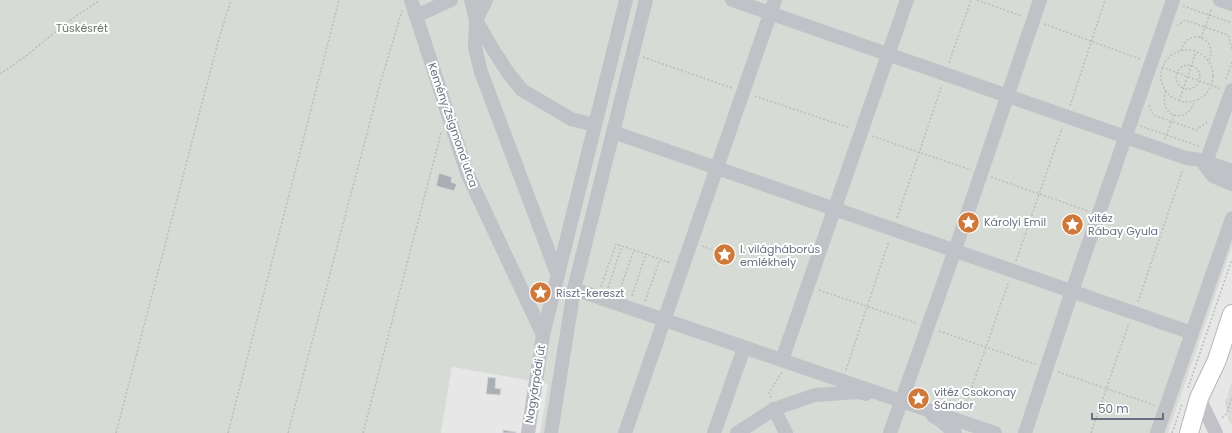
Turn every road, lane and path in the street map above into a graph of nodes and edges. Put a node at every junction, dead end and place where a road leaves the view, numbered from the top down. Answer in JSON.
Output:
{"nodes":[{"id":1,"x":100,"y":0,"type":"edge"},
{"id":2,"x":231,"y":0,"type":"edge"},
{"id":3,"x":339,"y":0,"type":"edge"},
{"id":4,"x":411,"y":0,"type":"edge"},
{"id":5,"x":451,"y":0,"type":"edge"},
{"id":6,"x":471,"y":0,"type":"edge"},
{"id":7,"x":486,"y":0,"type":"edge"},
{"id":8,"x":626,"y":0,"type":"edge"},
{"id":9,"x":646,"y":0,"type":"edge"},
{"id":10,"x":732,"y":0,"type":"edge"},
{"id":11,"x":775,"y":0,"type":"edge"},
{"id":12,"x":907,"y":0,"type":"edge"},
{"id":13,"x":971,"y":0,"type":"edge"},
{"id":14,"x":977,"y":0,"type":"edge"},
{"id":15,"x":1040,"y":0,"type":"edge"},
{"id":16,"x":1105,"y":0,"type":"edge"},
{"id":17,"x":1175,"y":2,"type":"edge"},
{"id":18,"x":1216,"y":3,"type":"edge"},
{"id":19,"x":1232,"y":4,"type":"edge"},
{"id":20,"x":402,"y":11,"type":"dead end"},
{"id":21,"x":770,"y":13,"type":"junction"},
{"id":22,"x":416,"y":16,"type":"junction"},
{"id":23,"x":1210,"y":16,"type":"junction"},
{"id":24,"x":1033,"y":19,"type":"junction"},
{"id":25,"x":476,"y":20,"type":"junction"},
{"id":26,"x":1232,"y":23,"type":"edge"},
{"id":27,"x":1205,"y":27,"type":"junction"},
{"id":28,"x":1173,"y":29,"type":"dead end"},
{"id":29,"x":1201,"y":38,"type":"junction"},
{"id":30,"x":1092,"y":41,"type":"junction"},
{"id":31,"x":1232,"y":49,"type":"edge"},
{"id":32,"x":1181,"y":51,"type":"junction"},
{"id":33,"x":1196,"y":52,"type":"junction"},
{"id":34,"x":889,"y":54,"type":"junction"},
{"id":35,"x":1208,"y":62,"type":"junction"},
{"id":36,"x":1232,"y":62,"type":"edge"},
{"id":37,"x":1157,"y":65,"type":"junction"},
{"id":38,"x":1191,"y":66,"type":"junction"},
{"id":39,"x":1177,"y":73,"type":"junction"},
{"id":40,"x":0,"y":74,"type":"edge"},
{"id":41,"x":945,"y":74,"type":"junction"},
{"id":42,"x":1187,"y":77,"type":"junction"},
{"id":43,"x":1199,"y":81,"type":"junction"},
{"id":44,"x":1211,"y":86,"type":"junction"},
{"id":45,"x":1183,"y":88,"type":"junction"},
{"id":46,"x":1226,"y":88,"type":"edge"},
{"id":47,"x":1166,"y":91,"type":"junction"},
{"id":48,"x":1007,"y":95,"type":"junction"},
{"id":49,"x":1179,"y":101,"type":"junction"},
{"id":50,"x":1194,"y":102,"type":"junction"},
{"id":51,"x":1148,"y":103,"type":"dead end"},
{"id":52,"x":1174,"y":115,"type":"junction"},
{"id":53,"x":1066,"y":116,"type":"junction"},
{"id":54,"x":449,"y":118,"type":"junction"},
{"id":55,"x":1212,"y":119,"type":"dead end"},
{"id":56,"x":1171,"y":122,"type":"junction"},
{"id":57,"x":595,"y":125,"type":"junction"},
{"id":58,"x":1136,"y":125,"type":"dead end"},
{"id":59,"x":613,"y":132,"type":"junction"},
{"id":60,"x":1167,"y":135,"type":"junction"},
{"id":61,"x":1126,"y":137,"type":"junction"},
{"id":62,"x":1162,"y":149,"type":"junction"},
{"id":63,"x":1204,"y":157,"type":"junction"},
{"id":64,"x":1186,"y":158,"type":"junction"},
{"id":65,"x":717,"y":168,"type":"junction"},
{"id":66,"x":1232,"y":171,"type":"edge"},
{"id":67,"x":1232,"y":184,"type":"edge"},
{"id":68,"x":835,"y":209,"type":"junction"},
{"id":69,"x":1232,"y":218,"type":"edge"},
{"id":70,"x":893,"y":229,"type":"junction"},
{"id":71,"x":691,"y":242,"type":"junction"},
{"id":72,"x":622,"y":246,"type":"junction"},
{"id":73,"x":634,"y":250,"type":"junction"},
{"id":74,"x":954,"y":250,"type":"junction"},
{"id":75,"x":646,"y":254,"type":"junction"},
{"id":76,"x":725,"y":255,"type":"dead end"},
{"id":77,"x":660,"y":259,"type":"junction"},
{"id":78,"x":1232,"y":259,"type":"edge"},
{"id":79,"x":683,"y":268,"type":"junction"},
{"id":80,"x":1013,"y":270,"type":"junction"},
{"id":81,"x":558,"y":276,"type":"junction"},
{"id":82,"x":808,"y":286,"type":"junction"},
{"id":83,"x":574,"y":289,"type":"junction"},
{"id":84,"x":1072,"y":291,"type":"junction"},
{"id":85,"x":619,"y":303,"type":"junction"},
{"id":86,"x":867,"y":306,"type":"junction"},
{"id":87,"x":1133,"y":312,"type":"junction"},
{"id":88,"x":1232,"y":314,"type":"edge"},
{"id":89,"x":664,"y":320,"type":"junction"},
{"id":90,"x":927,"y":327,"type":"junction"},
{"id":91,"x":1229,"y":331,"type":"edge"},
{"id":92,"x":1192,"y":333,"type":"junction"},
{"id":93,"x":543,"y":335,"type":"junction"},
{"id":94,"x":986,"y":347,"type":"junction"},
{"id":95,"x":744,"y":348,"type":"junction"},
{"id":96,"x":785,"y":361,"type":"junction"},
{"id":97,"x":1048,"y":369,"type":"junction"},
{"id":98,"x":842,"y":380,"type":"junction"},
{"id":99,"x":1106,"y":388,"type":"junction"},
{"id":100,"x":1190,"y":396,"type":"junction"},
{"id":101,"x":900,"y":400,"type":"junction"},
{"id":102,"x":774,"y":408,"type":"junction"},
{"id":103,"x":1166,"y":409,"type":"junction"},
{"id":104,"x":957,"y":427,"type":"edge"},
{"id":105,"x":116,"y":433,"type":"edge"},
{"id":106,"x":228,"y":433,"type":"edge"},
{"id":107,"x":288,"y":433,"type":"edge"},
{"id":108,"x":363,"y":433,"type":"edge"},
{"id":109,"x":528,"y":433,"type":"edge"},
{"id":110,"x":551,"y":433,"type":"edge"},
{"id":111,"x":624,"y":433,"type":"edge"},
{"id":112,"x":714,"y":433,"type":"edge"},
{"id":113,"x":737,"y":433,"type":"edge"},
{"id":114,"x":786,"y":433,"type":"edge"},
{"id":115,"x":890,"y":433,"type":"edge"},
{"id":116,"x":995,"y":433,"type":"edge"},
{"id":117,"x":1025,"y":433,"type":"edge"},
{"id":118,"x":1090,"y":433,"type":"edge"},
{"id":119,"x":1157,"y":433,"type":"edge"},
{"id":120,"x":1172,"y":433,"type":"edge"},
{"id":121,"x":1189,"y":433,"type":"edge"},
{"id":122,"x":1216,"y":433,"type":"edge"}],
"edges":[{"from":1,"to":40,"type":"path"},
{"from":2,"to":105,"type":"path"},
{"from":3,"to":106,"type":"path"},
{"from":4,"to":22,"type":"street","name":"Kemény Zsigmond utca"},
{"from":5,"to":22,"type":"street"},
{"from":6,"to":25,"type":"street"},
{"from":7,"to":25,"type":"street"},
{"from":8,"to":57,"type":"street","name":"Nagyárpádi út"},
{"from":9,"to":59,"type":"street"},
{"from":10,"to":21,"type":"street"},
{"from":11,"to":21,"type":"street"},
{"from":12,"to":34,"type":"street"},
{"from":13,"to":41,"type":"path"},
{"from":14,"to":24,"type":"path"},
{"from":15,"to":24,"type":"street"},
{"from":16,"to":30,"type":"path"},
{"from":17,"to":23,"type":"path"},
{"from":17,"to":37,"type":"street"},
{"from":18,"to":19,"type":"street"},
{"from":18,"to":23,"type":"path"},
{"from":20,"to":107,"type":"path"},
{"from":21,"to":34,"type":"street"},
{"from":21,"to":65,"type":"street"},
{"from":22,"to":54,"type":"street","name":"Kemény Zsigmond utca"},
{"from":23,"to":26,"type":"path"},
{"from":23,"to":27,"type":"path"},
{"from":24,"to":30,"type":"path"},
{"from":24,"to":48,"type":"street"},
{"from":25,"to":57,"type":"street"},
{"from":25,"to":81,"type":"street"},
{"from":27,"to":28,"type":"path"},
{"from":27,"to":29,"type":"path"},
{"from":27,"to":31,"type":"path"},
{"from":29,"to":32,"type":"path"},
{"from":29,"to":35,"type":"path"},
{"from":30,"to":37,"type":"path"},
{"from":30,"to":53,"type":"path"},
{"from":32,"to":33,"type":"path"},
{"from":32,"to":37,"type":"path"},
{"from":33,"to":35,"type":"path"},
{"from":33,"to":38,"type":"path"},
{"from":34,"to":41,"type":"street"},
{"from":34,"to":68,"type":"street"},
{"from":35,"to":44,"type":"path"},
{"from":36,"to":46,"type":"path"},
{"from":37,"to":39,"type":"path"},
{"from":37,"to":47,"type":"path"},
{"from":37,"to":61,"type":"street"},
{"from":38,"to":39,"type":"path"},
{"from":38,"to":42,"type":"path"},
{"from":38,"to":43,"type":"path"},
{"from":39,"to":42,"type":"path"},
{"from":39,"to":45,"type":"path"},
{"from":41,"to":48,"type":"street"},
{"from":41,"to":70,"type":"path"},
{"from":42,"to":43,"type":"path"},
{"from":42,"to":45,"type":"path"},
{"from":43,"to":44,"type":"path"},
{"from":43,"to":45,"type":"path"},
{"from":44,"to":46,"type":"path"},
{"from":44,"to":50,"type":"path"},
{"from":45,"to":49,"type":"path"},
{"from":46,"to":63,"type":"street"},
{"from":47,"to":49,"type":"path"},
{"from":47,"to":52,"type":"path"},
{"from":48,"to":53,"type":"street"},
{"from":48,"to":74,"type":"street"},
{"from":49,"to":50,"type":"path"},
{"from":50,"to":52,"type":"path"},
{"from":51,"to":56,"type":"path"},
{"from":52,"to":56,"type":"path"},
{"from":53,"to":61,"type":"street"},
{"from":53,"to":80,"type":"path"},
{"from":54,"to":93,"type":"street","name":"Kemény Zsigmond utca"},
{"from":54,"to":108,"type":"path"},
{"from":55,"to":56,"type":"path"},
{"from":56,"to":60,"type":"path"},
{"from":57,"to":81,"type":"street","name":"Nagyárpádi út"},
{"from":58,"to":60,"type":"path"},
{"from":59,"to":65,"type":"street"},
{"from":59,"to":83,"type":"street"},
{"from":60,"to":62,"type":"path"},
{"from":60,"to":63,"type":"path"},
{"from":61,"to":62,"type":"street"},
{"from":61,"to":84,"type":"street"},
{"from":62,"to":64,"type":"street"},
{"from":63,"to":64,"type":"street"},
{"from":63,"to":66,"type":"street"},
{"from":63,"to":67,"type":"street"},
{"from":64,"to":87,"type":"path"},
{"from":65,"to":68,"type":"street"},
{"from":65,"to":71,"type":"street"},
{"from":68,"to":70,"type":"street"},
{"from":68,"to":82,"type":"street"},
{"from":69,"to":92,"type":"street"},
{"from":70,"to":74,"type":"street"},
{"from":70,"to":86,"type":"path"},
{"from":71,"to":76,"type":"path"},
{"from":71,"to":79,"type":"street"},
{"from":72,"to":73,"type":"path"},
{"from":72,"to":85,"type":"path"},
{"from":72,"to":85,"type":"path"},
{"from":73,"to":75,"type":"path"},
{"from":73,"to":85,"type":"path"},
{"from":74,"to":80,"type":"street"},
{"from":74,"to":90,"type":"street"},
{"from":75,"to":77,"type":"path"},
{"from":75,"to":85,"type":"path"},
{"from":77,"to":79,"type":"path"},
{"from":77,"to":85,"type":"path"},
{"from":78,"to":100,"type":"path"},
{"from":79,"to":89,"type":"street"},
{"from":80,"to":84,"type":"street"},
{"from":80,"to":94,"type":"path"},
{"from":81,"to":93,"type":"street","name":"Nagyárpádi út"},
{"from":82,"to":86,"type":"path"},
{"from":82,"to":96,"type":"street"},
{"from":83,"to":85,"type":"street"},
{"from":83,"to":110,"type":"street"},
{"from":84,"to":87,"type":"street"},
{"from":84,"to":97,"type":"street"},
{"from":85,"to":89,"type":"street"},
{"from":86,"to":90,"type":"path"},
{"from":86,"to":98,"type":"path"},
{"from":87,"to":92,"type":"street"},
{"from":87,"to":99,"type":"path"},
{"from":88,"to":91,"type":"main road"},
{"from":89,"to":95,"type":"street"},
{"from":89,"to":111,"type":"street"},
{"from":90,"to":94,"type":"path"},
{"from":90,"to":101,"type":"street"},
{"from":91,"to":100,"type":"main road"},
{"from":92,"to":103,"type":"street"},
{"from":93,"to":109,"type":"street","name":"Nagyárpádi út"},
{"from":94,"to":97,"type":"path"},
{"from":94,"to":104,"type":"path"},
{"from":95,"to":96,"type":"street"},
{"from":95,"to":112,"type":"street"},
{"from":96,"to":98,"type":"street"},
{"from":96,"to":102,"type":"path"},
{"from":97,"to":99,"type":"path"},
{"from":97,"to":117,"type":"street"},
{"from":98,"to":101,"type":"street"},
{"from":99,"to":103,"type":"path"},
{"from":99,"to":118,"type":"path"},
{"from":100,"to":120,"type":"path"},
{"from":100,"to":121,"type":"main road"},
{"from":100,"to":122,"type":"street"},
{"from":101,"to":102,"type":"street"},
{"from":101,"to":104,"type":"street"},
{"from":101,"to":115,"type":"street"},
{"from":102,"to":113,"type":"street"},
{"from":102,"to":114,"type":"street"},
{"from":103,"to":119,"type":"street"},
{"from":104,"to":116,"type":"street"}]}
